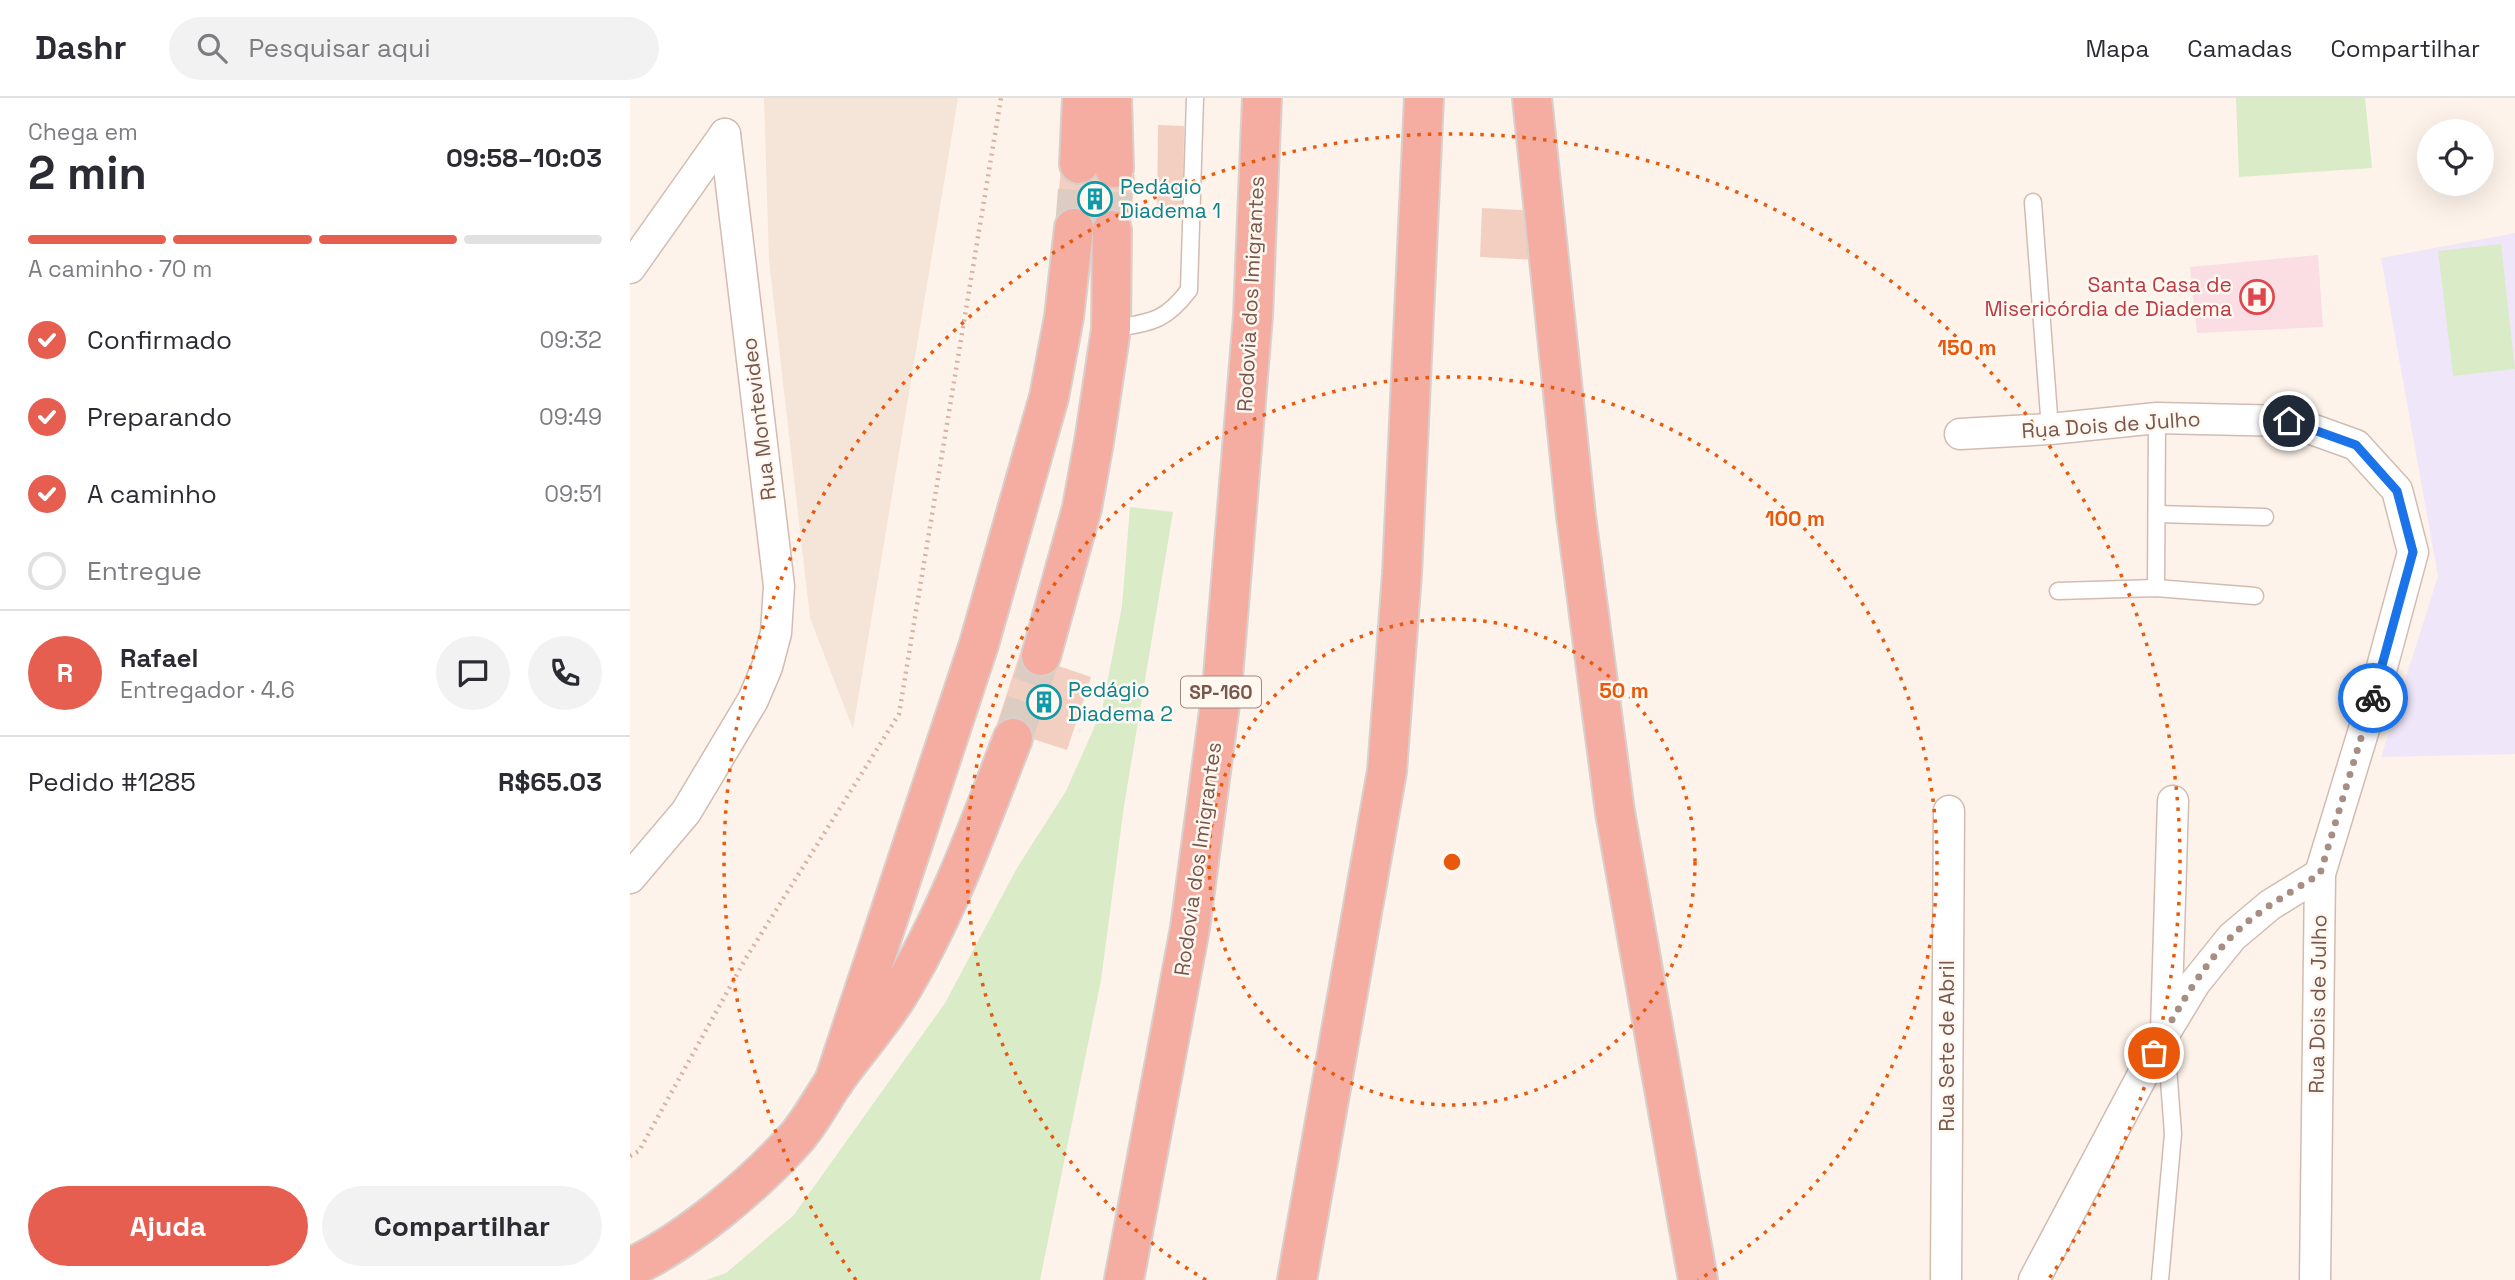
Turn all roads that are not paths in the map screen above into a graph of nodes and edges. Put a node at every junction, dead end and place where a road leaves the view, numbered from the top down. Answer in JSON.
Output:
{"nodes":[{"id":1,"x":1082,"y":98,"type":"edge"},
{"id":2,"x":1112,"y":98,"type":"edge"},
{"id":3,"x":1195,"y":98,"type":"edge"},
{"id":4,"x":1262,"y":98,"type":"edge"},
{"id":5,"x":1424,"y":98,"type":"edge"},
{"id":6,"x":1532,"y":98,"type":"edge"},
{"id":7,"x":2033,"y":202,"type":"dead end"},
{"id":8,"x":1074,"y":228,"type":"tunnel mouth"},
{"id":9,"x":1112,"y":230,"type":"tunnel mouth"},
{"id":10,"x":630,"y":268,"type":"edge"},
{"id":11,"x":1111,"y":329,"type":"junction"},
{"id":12,"x":2157,"y":418,"type":"junction"},
{"id":13,"x":2050,"y":429,"type":"junction"},
{"id":14,"x":1961,"y":434,"type":"dead end"},
{"id":15,"x":2157,"y":514,"type":"junction"},
{"id":16,"x":2265,"y":517,"type":"dead end"},
{"id":17,"x":2156,"y":588,"type":"junction"},
{"id":18,"x":2058,"y":591,"type":"dead end"},
{"id":19,"x":2255,"y":596,"type":"dead end"},
{"id":20,"x":1041,"y":656,"type":"tunnel mouth"},
{"id":21,"x":1013,"y":738,"type":"tunnel mouth"},
{"id":22,"x":2173,"y":801,"type":"dead end"},
{"id":23,"x":1949,"y":811,"type":"dead end"},
{"id":24,"x":2320,"y":874,"type":"junction"},
{"id":25,"x":630,"y":878,"type":"edge"},
{"id":26,"x":2166,"y":1031,"type":"junction"},
{"id":27,"x":834,"y":1082,"type":"junction"},
{"id":28,"x":630,"y":1268,"type":"edge"},
{"id":29,"x":1125,"y":1280,"type":"edge"},
{"id":30,"x":1297,"y":1280,"type":"edge"},
{"id":31,"x":1698,"y":1280,"type":"edge"},
{"id":32,"x":1946,"y":1280,"type":"edge"},
{"id":33,"x":2034,"y":1280,"type":"edge"},
{"id":34,"x":2160,"y":1280,"type":"edge"},
{"id":35,"x":2315,"y":1280,"type":"edge"}],
"edges":[{"from":1,"to":2,"type":"highway"},
{"from":3,"to":11,"type":"lane"},
{"from":4,"to":29,"type":"highway","name":"Rodovia dos Imigrantes","number":"SP-160"},
{"from":5,"to":30,"type":"highway"},
{"from":6,"to":31,"type":"highway"},
{"from":7,"to":13,"type":"lane"},
{"from":8,"to":27,"type":"highway"},
{"from":9,"to":11,"type":"highway"},
{"from":10,"to":25,"type":"street","name":"Rua Montevideo"},
{"from":11,"to":20,"type":"highway"},
{"from":12,"to":13,"type":"street","name":"Rua Dois de Julho"},
{"from":12,"to":15,"type":"lane"},
{"from":12,"to":24,"type":"street","name":"Rua Dois de Julho"},
{"from":13,"to":14,"type":"street","name":"Rua Dois de Julho"},
{"from":15,"to":16,"type":"lane"},
{"from":15,"to":17,"type":"lane"},
{"from":17,"to":18,"type":"lane"},
{"from":17,"to":19,"type":"lane"},
{"from":21,"to":27,"type":"highway"},
{"from":22,"to":26,"type":"street"},
{"from":23,"to":32,"type":"street","name":"Rua Sete de Abril"},
{"from":24,"to":26,"type":"street"},
{"from":24,"to":35,"type":"street","name":"Rua Dois de Julho"},
{"from":26,"to":33,"type":"street"},
{"from":26,"to":34,"type":"lane"},
{"from":27,"to":28,"type":"highway"}]}
